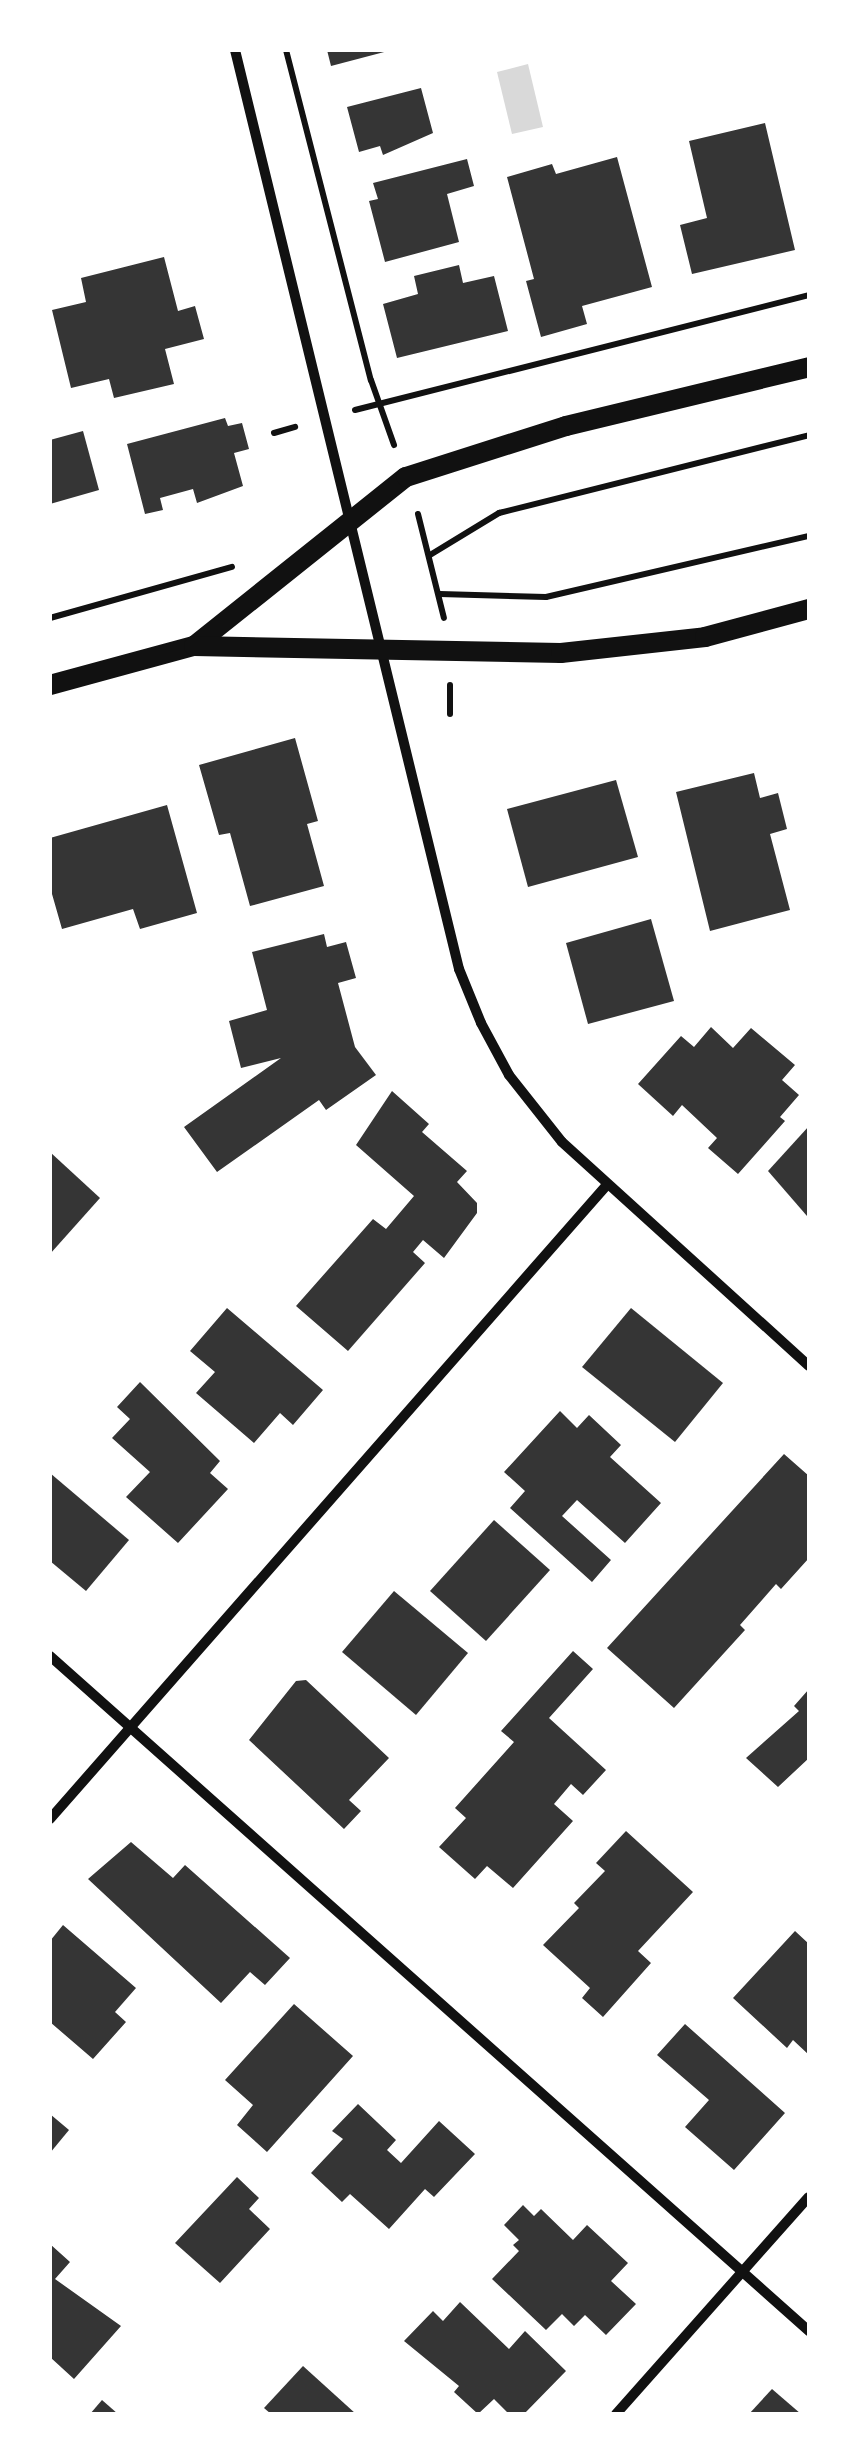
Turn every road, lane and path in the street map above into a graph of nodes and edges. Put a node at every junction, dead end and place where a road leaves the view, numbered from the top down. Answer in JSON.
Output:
{"nodes":[{"id":1,"x":234,"y":50,"type":"edge"},
{"id":2,"x":286,"y":50,"type":"edge"},
{"id":3,"x":809,"y":295,"type":"edge"},
{"id":4,"x":809,"y":367,"type":"edge"},
{"id":5,"x":379,"y":404,"type":"junction"},
{"id":6,"x":322,"y":419,"type":"junction"},
{"id":7,"x":809,"y":435,"type":"edge"},
{"id":8,"x":406,"y":477,"type":"junction"},
{"id":9,"x":348,"y":523,"type":"junction"},
{"id":10,"x":809,"y":536,"type":"edge"},
{"id":11,"x":430,"y":555,"type":"junction"},
{"id":12,"x":252,"y":561,"type":"dead end"},
{"id":13,"x":440,"y":594,"type":"junction"},
{"id":14,"x":809,"y":608,"type":"edge"},
{"id":15,"x":50,"y":618,"type":"edge"},
{"id":16,"x":194,"y":646,"type":"junction"},
{"id":17,"x":380,"y":654,"type":"junction"},
{"id":18,"x":450,"y":655,"type":"junction"},
{"id":19,"x":50,"y":685,"type":"edge"},
{"id":20,"x":450,"y":714,"type":"dead end"},
{"id":21,"x":606,"y":1186,"type":"junction"},
{"id":22,"x":809,"y":1366,"type":"edge"},
{"id":23,"x":50,"y":1656,"type":"edge"},
{"id":24,"x":130,"y":1728,"type":"junction"},
{"id":25,"x":50,"y":1819,"type":"edge"},
{"id":26,"x":809,"y":2197,"type":"edge"},
{"id":27,"x":743,"y":2272,"type":"junction"},
{"id":28,"x":809,"y":2330,"type":"edge"},
{"id":29,"x":616,"y":2414,"type":"edge"}],
"edges":[{"from":1,"to":6,"type":"street"},
{"from":2,"to":5,"type":"path"},
{"from":3,"to":5,"type":"path"},
{"from":4,"to":8,"type":"main road"},
{"from":5,"to":6,"type":"path"},
{"from":5,"to":8,"type":"path"},
{"from":6,"to":9,"type":"street"},
{"from":7,"to":11,"type":"path"},
{"from":8,"to":9,"type":"main road"},
{"from":8,"to":11,"type":"path"},
{"from":9,"to":16,"type":"main road"},
{"from":9,"to":17,"type":"street"},
{"from":10,"to":13,"type":"path"},
{"from":11,"to":13,"type":"path"},
{"from":12,"to":15,"type":"path"},
{"from":13,"to":18,"type":"path"},
{"from":14,"to":18,"type":"main road"},
{"from":16,"to":17,"type":"main road"},
{"from":16,"to":19,"type":"main road"},
{"from":17,"to":18,"type":"main road"},
{"from":17,"to":21,"type":"street"},
{"from":18,"to":20,"type":"path"},
{"from":21,"to":22,"type":"street"},
{"from":21,"to":24,"type":"street"},
{"from":23,"to":24,"type":"street"},
{"from":24,"to":25,"type":"street"},
{"from":24,"to":27,"type":"street"},
{"from":26,"to":27,"type":"street"},
{"from":27,"to":28,"type":"street"},
{"from":27,"to":29,"type":"street"}]}
